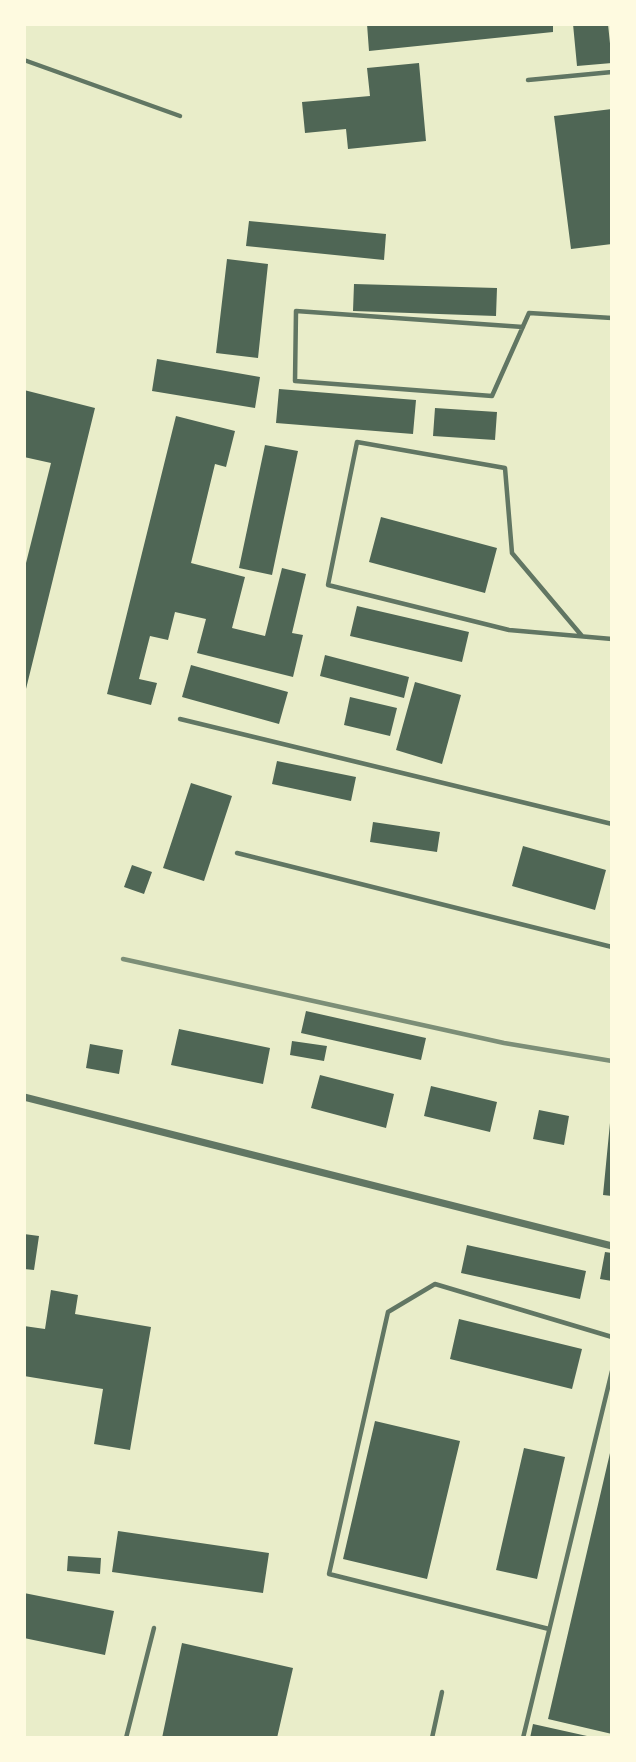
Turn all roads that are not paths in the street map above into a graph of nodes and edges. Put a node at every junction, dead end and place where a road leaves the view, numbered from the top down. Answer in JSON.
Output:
{"nodes":[{"id":1,"x":24,"y":60,"type":"edge"},
{"id":2,"x":611,"y":72,"type":"edge"},
{"id":3,"x":528,"y":80,"type":"dead end"},
{"id":4,"x":180,"y":116,"type":"dead end"},
{"id":5,"x":611,"y":318,"type":"edge"},
{"id":6,"x":523,"y":327,"type":"junction"},
{"id":7,"x":582,"y":636,"type":"junction"},
{"id":8,"x":611,"y":639,"type":"edge"},
{"id":9,"x":180,"y":719,"type":"dead end"},
{"id":10,"x":611,"y":824,"type":"edge"},
{"id":11,"x":237,"y":853,"type":"dead end"},
{"id":12,"x":611,"y":947,"type":"edge"},
{"id":13,"x":25,"y":1098,"type":"edge"},
{"id":14,"x":611,"y":1247,"type":"edge"},
{"id":15,"x":611,"y":1336,"type":"edge"},
{"id":16,"x":611,"y":1371,"type":"edge"},
{"id":17,"x":154,"y":1628,"type":"dead end"},
{"id":18,"x":549,"y":1629,"type":"junction"},
{"id":19,"x":442,"y":1692,"type":"dead end"},
{"id":20,"x":126,"y":1738,"type":"edge"},
{"id":21,"x":432,"y":1738,"type":"edge"},
{"id":22,"x":523,"y":1738,"type":"edge"}],
"edges":[{"from":1,"to":4,"type":"lane"},
{"from":2,"to":3,"type":"lane"},
{"from":5,"to":6,"type":"lane"},
{"from":6,"to":6,"type":"lane"},
{"from":7,"to":7,"type":"lane"},
{"from":7,"to":8,"type":"lane"},
{"from":9,"to":10,"type":"lane"},
{"from":11,"to":12,"type":"lane"},
{"from":13,"to":14,"type":"street"},
{"from":15,"to":18,"type":"lane"},
{"from":16,"to":18,"type":"lane"},
{"from":17,"to":20,"type":"lane"},
{"from":18,"to":22,"type":"lane"},
{"from":19,"to":21,"type":"lane"}]}
